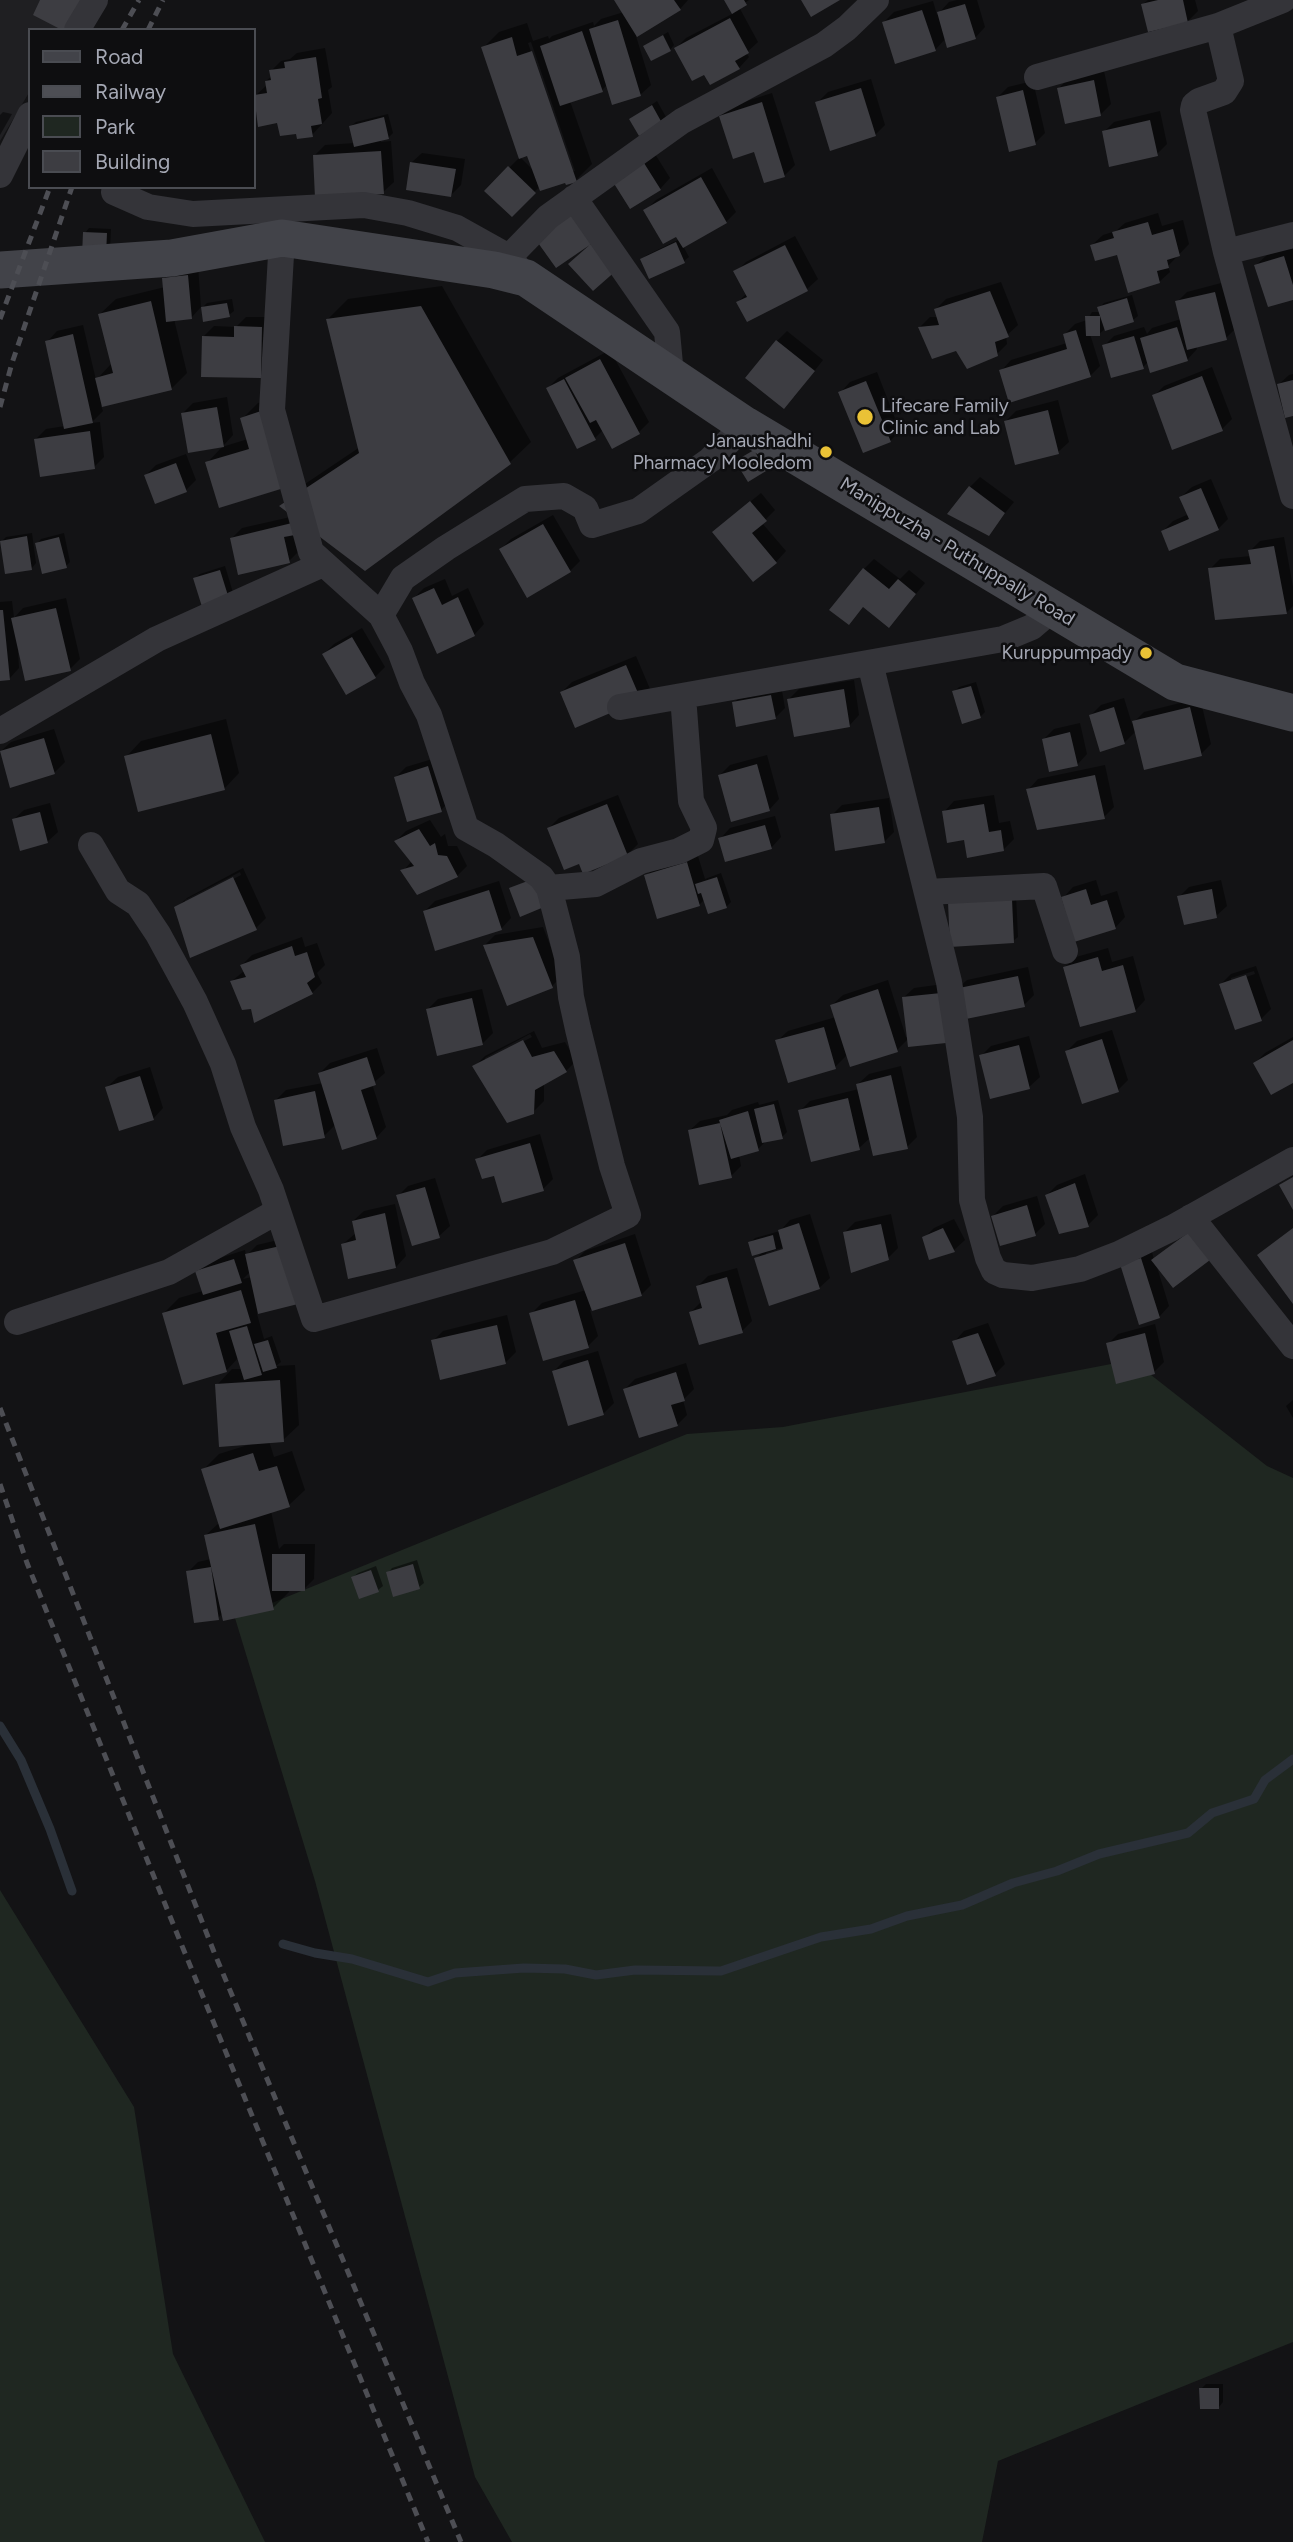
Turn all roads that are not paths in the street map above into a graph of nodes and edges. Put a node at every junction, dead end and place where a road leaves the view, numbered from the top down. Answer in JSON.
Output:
{"nodes":[{"id":1,"x":95,"y":0,"type":"edge"},
{"id":2,"x":876,"y":0,"type":"edge"},
{"id":3,"x":1283,"y":0,"type":"edge"},
{"id":4,"x":1218,"y":26,"type":"junction"},
{"id":5,"x":78,"y":28,"type":"edge"},
{"id":6,"x":1037,"y":77,"type":"dead end"},
{"id":7,"x":28,"y":119,"type":"edge"},
{"id":8,"x":0,"y":176,"type":"edge"},
{"id":9,"x":114,"y":192,"type":"dead end"},
{"id":10,"x":575,"y":198,"type":"junction"},
{"id":11,"x":1293,"y":234,"type":"edge"},
{"id":12,"x":282,"y":238,"type":"junction"},
{"id":13,"x":1226,"y":252,"type":"junction"},
{"id":14,"x":510,"y":268,"type":"junction"},
{"id":15,"x":0,"y":270,"type":"edge"},
{"id":16,"x":671,"y":375,"type":"junction"},
{"id":17,"x":745,"y":425,"type":"junction"},
{"id":18,"x":1293,"y":496,"type":"edge"},
{"id":19,"x":323,"y":564,"type":"junction"},
{"id":20,"x":1053,"y":609,"type":"junction"},
{"id":21,"x":381,"y":615,"type":"junction"},
{"id":22,"x":870,"y":663,"type":"junction"},
{"id":23,"x":683,"y":696,"type":"junction"},
{"id":24,"x":620,"y":707,"type":"dead end"},
{"id":25,"x":1293,"y":713,"type":"edge"},
{"id":26,"x":0,"y":731,"type":"edge"},
{"id":27,"x":91,"y":845,"type":"dead end"},
{"id":28,"x":549,"y":888,"type":"junction"},
{"id":29,"x":927,"y":892,"type":"junction"},
{"id":30,"x":1065,"y":951,"type":"dead end"},
{"id":31,"x":1293,"y":1160,"type":"edge"},
{"id":32,"x":278,"y":1211,"type":"junction"},
{"id":33,"x":1191,"y":1217,"type":"junction"},
{"id":34,"x":17,"y":1322,"type":"dead end"},
{"id":35,"x":1293,"y":1346,"type":"edge"}],
"edges":[{"from":1,"to":5,"type":"street"},
{"from":2,"to":10,"type":"street"},
{"from":3,"to":4,"type":"street"},
{"from":4,"to":6,"type":"street"},
{"from":4,"to":13,"type":"street"},
{"from":7,"to":8,"type":"street"},
{"from":9,"to":14,"type":"street"},
{"from":10,"to":14,"type":"street"},
{"from":10,"to":16,"type":"street"},
{"from":11,"to":13,"type":"street"},
{"from":12,"to":14,"type":"main road"},
{"from":12,"to":15,"type":"main road"},
{"from":12,"to":19,"type":"street"},
{"from":13,"to":18,"type":"street"},
{"from":14,"to":16,"type":"main road","name":"Manippuzha - Puthuppally Road"},
{"from":16,"to":17,"type":"main road","name":"Manippuzha - Puthuppally Road"},
{"from":17,"to":20,"type":"main road","name":"Manippuzha - Puthuppally Road"},
{"from":17,"to":21,"type":"street"},
{"from":19,"to":21,"type":"street"},
{"from":19,"to":26,"type":"street"},
{"from":20,"to":22,"type":"street"},
{"from":20,"to":25,"type":"main road","name":"Manippuzha - Puthuppally Road"},
{"from":21,"to":28,"type":"street"},
{"from":22,"to":23,"type":"street"},
{"from":22,"to":29,"type":"street"},
{"from":23,"to":24,"type":"street"},
{"from":23,"to":28,"type":"street"},
{"from":27,"to":32,"type":"street"},
{"from":28,"to":32,"type":"street"},
{"from":29,"to":30,"type":"street"},
{"from":29,"to":33,"type":"street"},
{"from":31,"to":33,"type":"street"},
{"from":32,"to":34,"type":"street"},
{"from":33,"to":35,"type":"street"}]}
